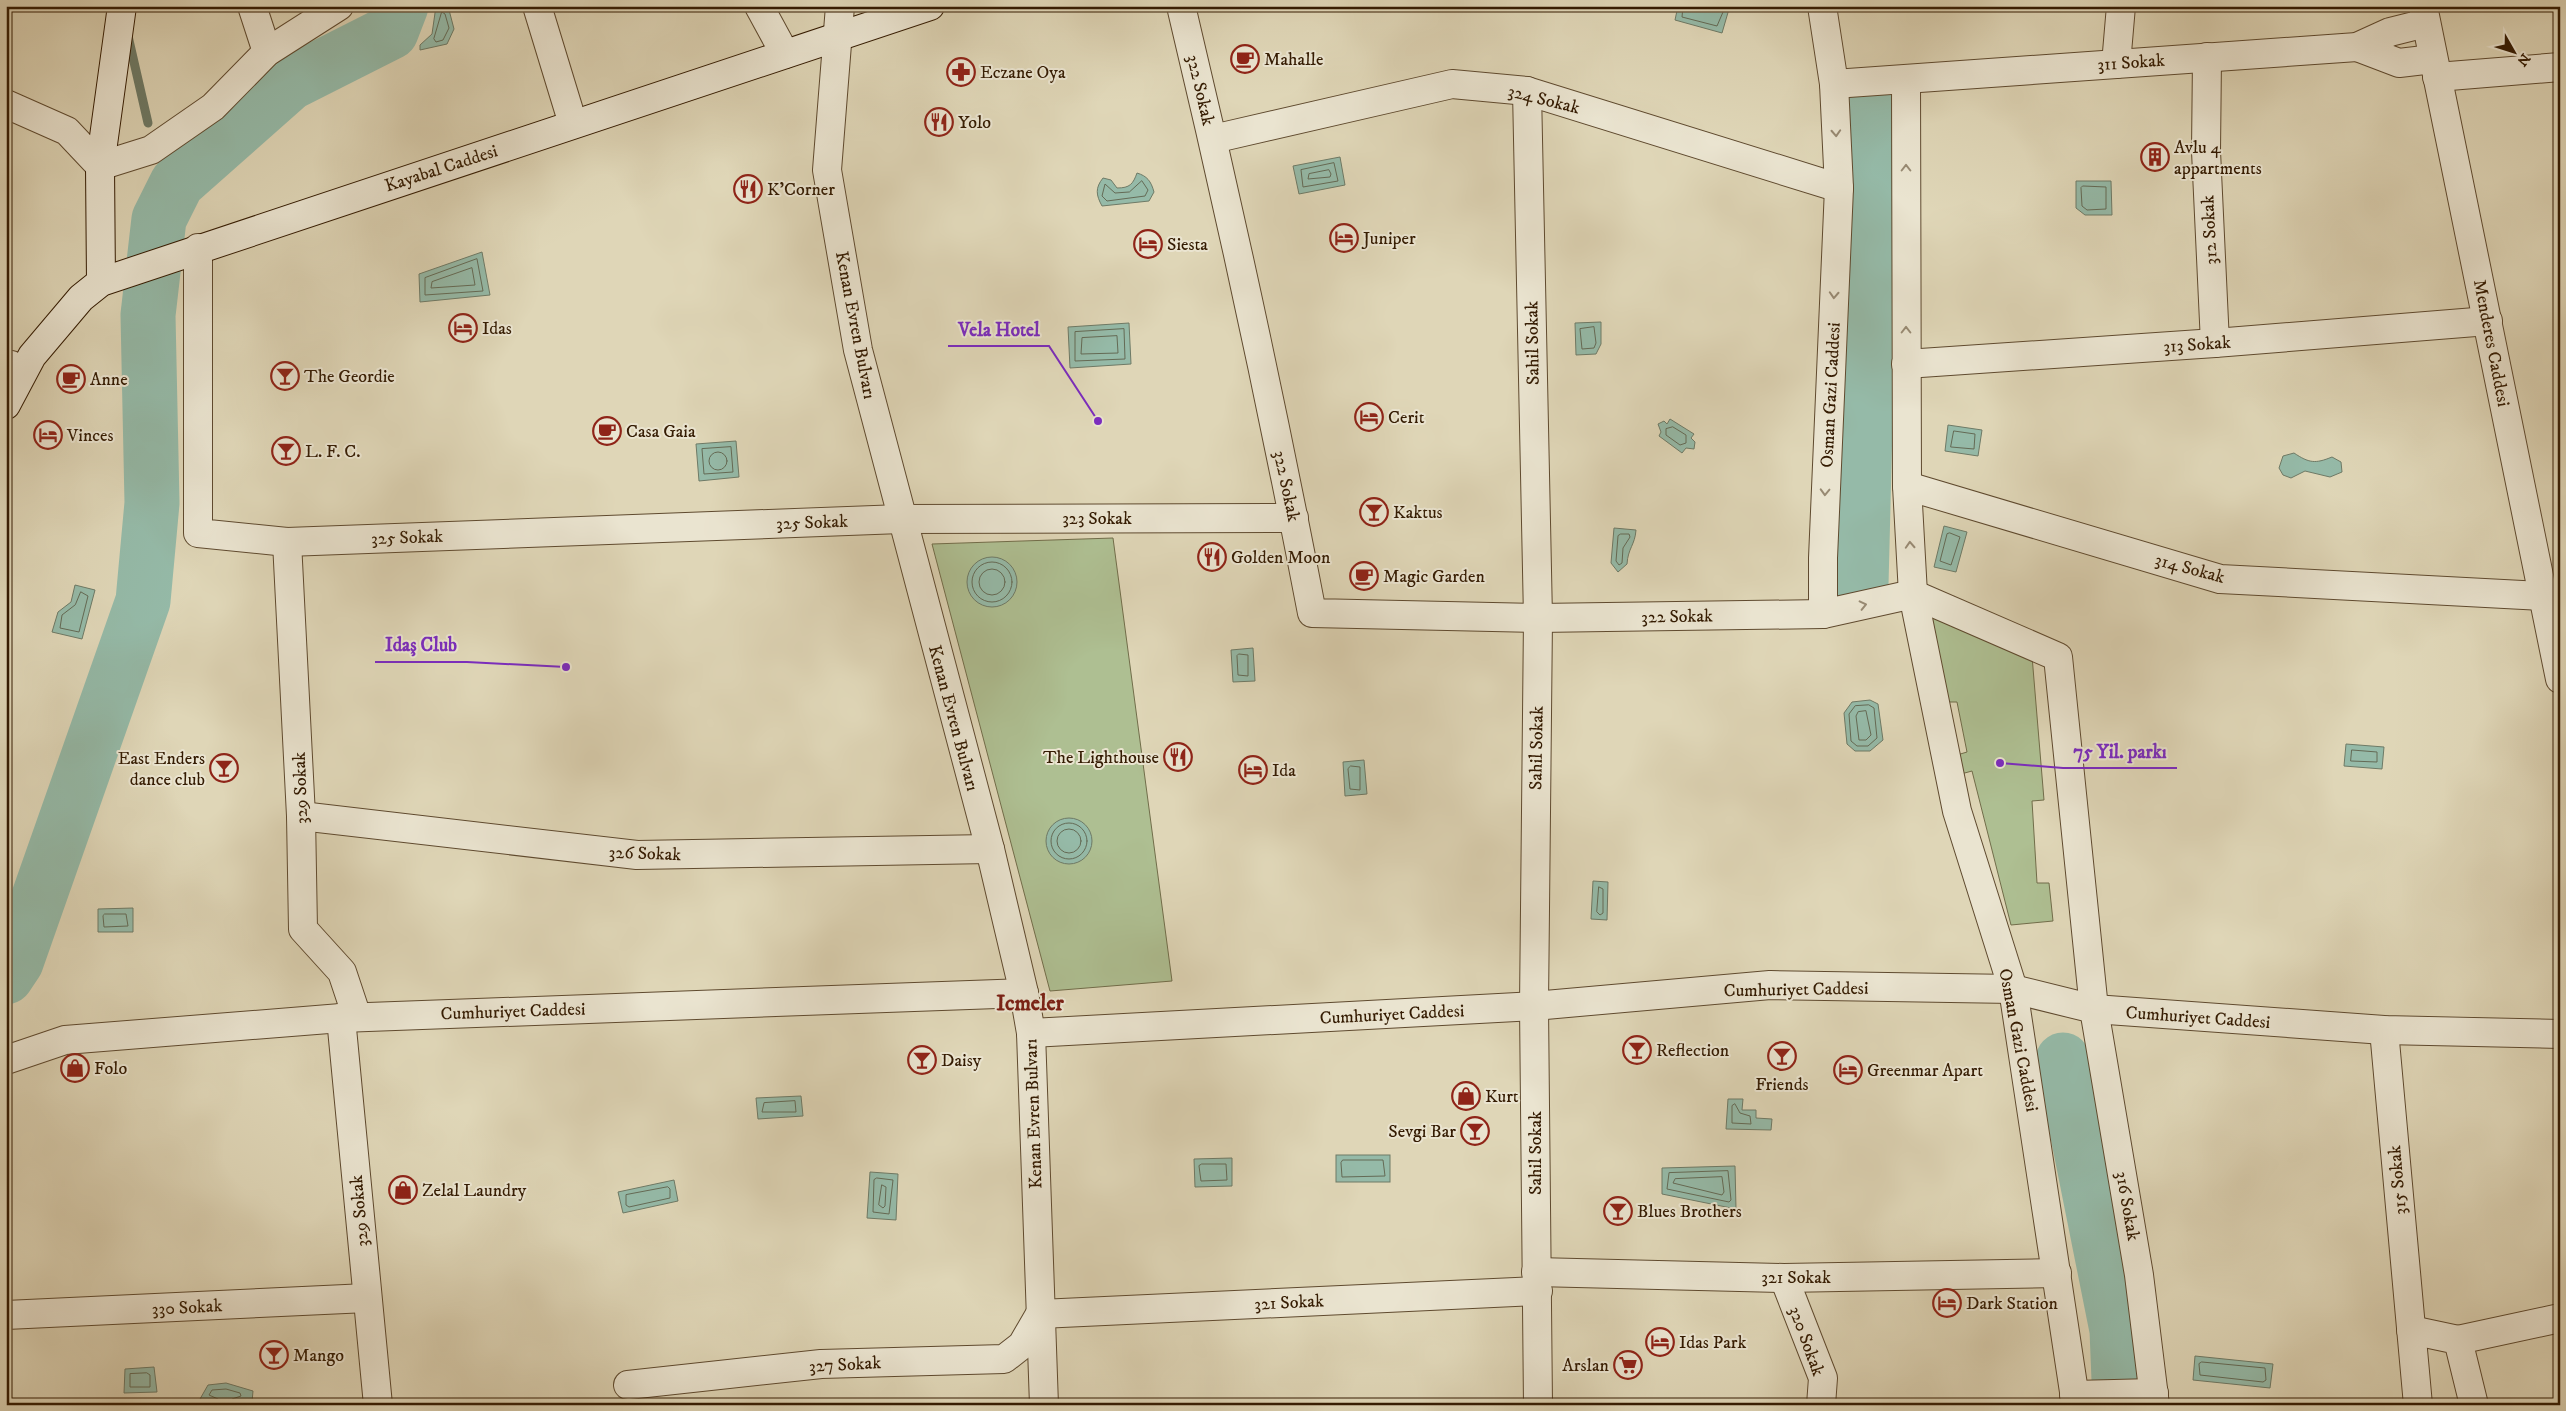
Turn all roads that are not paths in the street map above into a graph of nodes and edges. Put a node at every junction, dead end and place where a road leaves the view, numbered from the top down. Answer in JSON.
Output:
{"nodes":[{"id":1,"x":122,"y":6,"type":"edge"},
{"id":2,"x":252,"y":6,"type":"edge"},
{"id":3,"x":339,"y":6,"type":"edge"},
{"id":4,"x":537,"y":6,"type":"edge"},
{"id":5,"x":759,"y":6,"type":"edge"},
{"id":6,"x":840,"y":6,"type":"edge"},
{"id":7,"x":930,"y":6,"type":"edge"},
{"id":8,"x":1181,"y":6,"type":"edge"},
{"id":9,"x":1822,"y":6,"type":"edge"},
{"id":10,"x":2121,"y":6,"type":"edge"},
{"id":11,"x":2424,"y":14,"type":"edge"},
{"id":12,"x":837,"y":37,"type":"junction"},
{"id":13,"x":2357,"y":47,"type":"junction"},
{"id":14,"x":267,"y":52,"type":"junction"},
{"id":15,"x":785,"y":54,"type":"junction"},
{"id":16,"x":2207,"y":56,"type":"junction"},
{"id":17,"x":2116,"y":64,"type":"junction"},
{"id":18,"x":2560,"y":67,"type":"edge"},
{"id":19,"x":2435,"y":68,"type":"junction"},
{"id":20,"x":1906,"y":80,"type":"junction"},
{"id":21,"x":1834,"y":84,"type":"junction"},
{"id":22,"x":1527,"y":91,"type":"junction"},
{"id":23,"x":6,"y":104,"type":"edge"},
{"id":24,"x":573,"y":124,"type":"junction"},
{"id":25,"x":1213,"y":139,"type":"junction"},
{"id":26,"x":100,"y":166,"type":"junction"},
{"id":27,"x":1839,"y":188,"type":"junction"},
{"id":28,"x":198,"y":248,"type":"junction"},
{"id":29,"x":111,"y":279,"type":"junction"},
{"id":30,"x":2488,"y":320,"type":"junction"},
{"id":31,"x":2215,"y":343,"type":"junction"},
{"id":32,"x":1906,"y":364,"type":"junction"},
{"id":33,"x":6,"y":405,"type":"edge"},
{"id":34,"x":1907,"y":486,"type":"junction"},
{"id":35,"x":1294,"y":518,"type":"junction"},
{"id":36,"x":901,"y":519,"type":"junction"},
{"id":37,"x":287,"y":542,"type":"junction"},
{"id":38,"x":1913,"y":594,"type":"junction"},
{"id":39,"x":2543,"y":596,"type":"junction"},
{"id":40,"x":1823,"y":614,"type":"junction"},
{"id":41,"x":1538,"y":618,"type":"junction"},
{"id":42,"x":2560,"y":679,"type":"edge"},
{"id":43,"x":301,"y":816,"type":"junction"},
{"id":44,"x":990,"y":849,"type":"junction"},
{"id":45,"x":2013,"y":989,"type":"junction"},
{"id":46,"x":1024,"y":993,"type":"junction"},
{"id":47,"x":1534,"y":1006,"type":"junction"},
{"id":48,"x":2094,"y":1009,"type":"junction"},
{"id":49,"x":349,"y":1017,"type":"junction"},
{"id":50,"x":2384,"y":1030,"type":"junction"},
{"id":51,"x":1031,"y":1033,"type":"junction"},
{"id":52,"x":2560,"y":1034,"type":"edge"},
{"id":53,"x":6,"y":1060,"type":"edge"},
{"id":54,"x":2057,"y":1273,"type":"junction"},
{"id":55,"x":1784,"y":1278,"type":"junction"},
{"id":56,"x":1537,"y":1281,"type":"junction"},
{"id":57,"x":367,"y":1298,"type":"junction"},
{"id":58,"x":1040,"y":1314,"type":"junction"},
{"id":59,"x":6,"y":1315,"type":"edge"},
{"id":60,"x":2560,"y":1318,"type":"edge"},
{"id":61,"x":2411,"y":1330,"type":"junction"},
{"id":62,"x":2458,"y":1340,"type":"junction"},
{"id":63,"x":628,"y":1386,"type":"dead end"},
{"id":64,"x":2148,"y":1398,"type":"edge"},
{"id":65,"x":2083,"y":1399,"type":"edge"},
{"id":66,"x":378,"y":1405,"type":"edge"},
{"id":67,"x":1044,"y":1405,"type":"edge"},
{"id":68,"x":1538,"y":1405,"type":"edge"},
{"id":69,"x":1821,"y":1405,"type":"edge"},
{"id":70,"x":2418,"y":1405,"type":"edge"},
{"id":71,"x":2474,"y":1405,"type":"edge"}],
"edges":[{"from":1,"to":26,"type":"street"},
{"from":2,"to":14,"type":"street"},
{"from":3,"to":14,"type":"street"},
{"from":4,"to":24,"type":"street"},
{"from":5,"to":15,"type":"street"},
{"from":6,"to":12,"type":"street","name":"Kenan Evren Bulvarı"},
{"from":7,"to":12,"type":"street","name":"Kayabal Caddesi"},
{"from":8,"to":25,"type":"street","name":"322 Sokak"},
{"from":9,"to":21,"type":"street","name":"Osman Gazi Caddesi"},
{"from":10,"to":17,"type":"street"},
{"from":11,"to":13,"type":"street"},
{"from":11,"to":19,"type":"street","name":"Menderes Caddesi"},
{"from":12,"to":15,"type":"street","name":"Kayabal Caddesi"},
{"from":12,"to":36,"type":"street","name":"Kenan Evren Bulvarı"},
{"from":13,"to":16,"type":"street","name":"311 Sokak"},
{"from":13,"to":19,"type":"street"},
{"from":14,"to":26,"type":"street"},
{"from":15,"to":24,"type":"street","name":"Kayabal Caddesi"},
{"from":16,"to":17,"type":"street","name":"311 Sokak"},
{"from":16,"to":31,"type":"street","name":"312 Sokak"},
{"from":17,"to":20,"type":"street","name":"311 Sokak"},
{"from":18,"to":19,"type":"street"},
{"from":19,"to":30,"type":"street","name":"Menderes Caddesi"},
{"from":20,"to":21,"type":"street","name":"311 Sokak"},
{"from":32,"to":20,"type":"street","name":"Osman Gazi Caddesi","one_way":true},
{"from":21,"to":27,"type":"street","name":"Osman Gazi Caddesi","one_way":true},
{"from":22,"to":25,"type":"street","name":"324 Sokak"},
{"from":22,"to":27,"type":"street","name":"324 Sokak"},
{"from":22,"to":41,"type":"street","name":"Sahil Sokak"},
{"from":23,"to":26,"type":"street"},
{"from":24,"to":28,"type":"street","name":"Kayabal Caddesi"},
{"from":25,"to":35,"type":"street","name":"322 Sokak"},
{"from":26,"to":29,"type":"street"},
{"from":27,"to":40,"type":"street","name":"Osman Gazi Caddesi","one_way":true},
{"from":28,"to":29,"type":"street","name":"Kayabal Caddesi"},
{"from":28,"to":37,"type":"street","name":"325 Sokak"},
{"from":29,"to":33,"type":"street","name":"Kayabal Caddesi"},
{"from":30,"to":31,"type":"street","name":"313 Sokak"},
{"from":30,"to":39,"type":"street","name":"Menderes Caddesi"},
{"from":31,"to":32,"type":"street","name":"313 Sokak"},
{"from":32,"to":34,"type":"street","name":"Osman Gazi Caddesi"},
{"from":38,"to":34,"type":"street","name":"Osman Gazi Caddesi","one_way":true},
{"from":34,"to":39,"type":"street","name":"314 Sokak"},
{"from":35,"to":36,"type":"street","name":"323 Sokak"},
{"from":35,"to":41,"type":"street","name":"322 Sokak"},
{"from":36,"to":37,"type":"street","name":"325 Sokak"},
{"from":36,"to":44,"type":"street","name":"Kenan Evren Bulvarı"},
{"from":37,"to":43,"type":"street","name":"329 Sokak"},
{"from":40,"to":38,"type":"street","one_way":true},
{"from":38,"to":45,"type":"street","name":"Osman Gazi Caddesi"},
{"from":38,"to":48,"type":"street"},
{"from":39,"to":42,"type":"street","name":"Menderes Caddesi"},
{"from":40,"to":41,"type":"street","name":"322 Sokak"},
{"from":41,"to":47,"type":"street","name":"Sahil Sokak"},
{"from":43,"to":44,"type":"street","name":"326 Sokak"},
{"from":43,"to":49,"type":"street","name":"329 Sokak"},
{"from":44,"to":46,"type":"street","name":"Kenan Evren Bulvarı"},
{"from":45,"to":47,"type":"street","name":"Cumhuriyet Caddesi"},
{"from":45,"to":48,"type":"street","name":"Cumhuriyet Caddesi"},
{"from":45,"to":54,"type":"street","name":"Osman Gazi Caddesi"},
{"from":46,"to":49,"type":"street","name":"Cumhuriyet Caddesi"},
{"from":46,"to":51,"type":"street","name":"Kenan Evren Bulvarı"},
{"from":47,"to":51,"type":"street","name":"Cumhuriyet Caddesi"},
{"from":47,"to":56,"type":"street","name":"Sahil Sokak"},
{"from":48,"to":50,"type":"street","name":"Cumhuriyet Caddesi"},
{"from":48,"to":64,"type":"street","name":"316 Sokak"},
{"from":49,"to":53,"type":"street","name":"Cumhuriyet Caddesi"},
{"from":49,"to":57,"type":"street","name":"329 Sokak"},
{"from":50,"to":52,"type":"street","name":"Cumhuriyet Caddesi"},
{"from":50,"to":61,"type":"street","name":"315 Sokak"},
{"from":51,"to":58,"type":"street","name":"Kenan Evren Bulvarı"},
{"from":54,"to":55,"type":"street","name":"321 Sokak"},
{"from":54,"to":65,"type":"street","name":"Osman Gazi Caddesi"},
{"from":55,"to":56,"type":"street","name":"321 Sokak"},
{"from":55,"to":69,"type":"street","name":"320 Sokak"},
{"from":56,"to":58,"type":"street","name":"321 Sokak"},
{"from":56,"to":68,"type":"street","name":"Sahil Sokak"},
{"from":57,"to":59,"type":"street","name":"330 Sokak"},
{"from":57,"to":66,"type":"street","name":"329 Sokak"},
{"from":58,"to":63,"type":"street","name":"327 Sokak"},
{"from":58,"to":67,"type":"street","name":"Kenan Evren Bulvarı"},
{"from":60,"to":62,"type":"street"},
{"from":61,"to":62,"type":"street"},
{"from":61,"to":70,"type":"street","name":"315 Sokak"},
{"from":62,"to":71,"type":"street"},
{"from":64,"to":65,"type":"street"}]}
